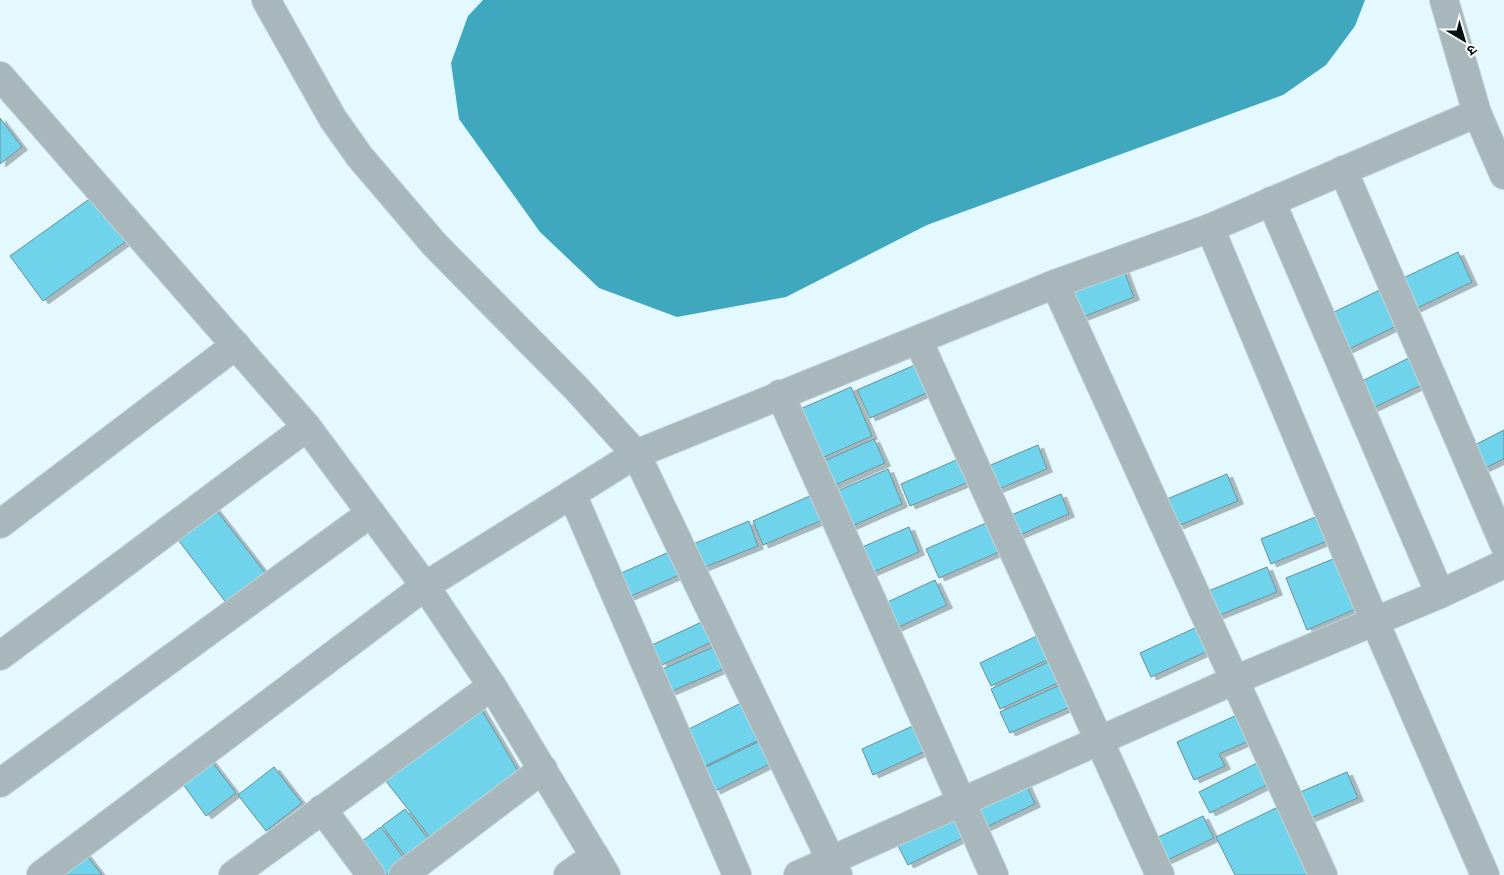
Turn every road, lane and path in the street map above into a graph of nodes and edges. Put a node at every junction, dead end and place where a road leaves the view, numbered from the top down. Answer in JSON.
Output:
{"nodes":[{"id":1,"x":266,"y":0,"type":"edge"},
{"id":2,"x":1444,"y":0,"type":"edge"},
{"id":3,"x":0,"y":76,"type":"edge"},
{"id":4,"x":1477,"y":114,"type":"junction"},
{"id":5,"x":1343,"y":170,"type":"junction"},
{"id":6,"x":1504,"y":175,"type":"edge"},
{"id":7,"x":1271,"y":201,"type":"junction"},
{"id":8,"x":1210,"y":228,"type":"junction"},
{"id":9,"x":1055,"y":284,"type":"junction"},
{"id":10,"x":918,"y":340,"type":"junction"},
{"id":11,"x":236,"y":344,"type":"junction"},
{"id":12,"x":780,"y":394,"type":"junction"},
{"id":13,"x":307,"y":427,"type":"junction"},
{"id":14,"x":636,"y":454,"type":"junction"},
{"id":15,"x":572,"y":494,"type":"junction"},
{"id":16,"x":371,"y":513,"type":"junction"},
{"id":17,"x":0,"y":524,"type":"edge"},
{"id":18,"x":1504,"y":544,"type":"edge"},
{"id":19,"x":1504,"y":564,"type":"edge"},
{"id":20,"x":425,"y":586,"type":"junction"},
{"id":21,"x":1440,"y":594,"type":"junction"},
{"id":22,"x":1375,"y":622,"type":"junction"},
{"id":23,"x":0,"y":656,"type":"edge"},
{"id":24,"x":1235,"y":680,"type":"junction"},
{"id":25,"x":492,"y":686,"type":"junction"},
{"id":26,"x":1099,"y":741,"type":"junction"},
{"id":27,"x":543,"y":769,"type":"junction"},
{"id":28,"x":0,"y":784,"type":"edge"},
{"id":29,"x":962,"y":802,"type":"junction"},
{"id":30,"x":322,"y":808,"type":"junction"},
{"id":31,"x":601,"y":865,"type":"edge"},
{"id":32,"x":834,"y":868,"type":"edge"},
{"id":33,"x":41,"y":875,"type":"edge"},
{"id":34,"x":233,"y":875,"type":"edge"},
{"id":35,"x":371,"y":875,"type":"edge"},
{"id":36,"x":403,"y":875,"type":"edge"},
{"id":37,"x":568,"y":875,"type":"edge"},
{"id":38,"x":737,"y":875,"type":"edge"},
{"id":39,"x":798,"y":875,"type":"edge"},
{"id":40,"x":994,"y":875,"type":"edge"},
{"id":41,"x":1160,"y":875,"type":"edge"},
{"id":42,"x":1323,"y":875,"type":"edge"},
{"id":43,"x":1485,"y":875,"type":"edge"}],
"edges":[{"from":1,"to":14,"type":"street"},
{"from":2,"to":4,"type":"street"},
{"from":3,"to":11,"type":"street"},
{"from":4,"to":5,"type":"street"},
{"from":4,"to":6,"type":"street"},
{"from":5,"to":7,"type":"street"},
{"from":5,"to":18,"type":"street"},
{"from":7,"to":8,"type":"street"},
{"from":7,"to":21,"type":"street"},
{"from":8,"to":9,"type":"street"},
{"from":8,"to":22,"type":"street"},
{"from":9,"to":10,"type":"street"},
{"from":9,"to":24,"type":"street"},
{"from":10,"to":12,"type":"street"},
{"from":10,"to":26,"type":"street"},
{"from":11,"to":13,"type":"street"},
{"from":11,"to":17,"type":"street"},
{"from":12,"to":14,"type":"street"},
{"from":12,"to":29,"type":"street"},
{"from":13,"to":16,"type":"street"},
{"from":13,"to":23,"type":"street"},
{"from":14,"to":15,"type":"street"},
{"from":14,"to":32,"type":"street"},
{"from":15,"to":20,"type":"street"},
{"from":15,"to":38,"type":"street"},
{"from":16,"to":20,"type":"street"},
{"from":16,"to":28,"type":"street"},
{"from":19,"to":21,"type":"street"},
{"from":20,"to":25,"type":"street"},
{"from":20,"to":33,"type":"street"},
{"from":21,"to":22,"type":"street"},
{"from":22,"to":24,"type":"street"},
{"from":22,"to":43,"type":"street"},
{"from":24,"to":26,"type":"street"},
{"from":24,"to":42,"type":"street"},
{"from":25,"to":27,"type":"street"},
{"from":25,"to":30,"type":"street"},
{"from":26,"to":29,"type":"street"},
{"from":26,"to":41,"type":"street"},
{"from":27,"to":31,"type":"street"},
{"from":27,"to":36,"type":"street"},
{"from":29,"to":32,"type":"street"},
{"from":29,"to":40,"type":"street"},
{"from":30,"to":34,"type":"street"},
{"from":30,"to":35,"type":"street"},
{"from":31,"to":37,"type":"street"},
{"from":32,"to":39,"type":"street"}]}
